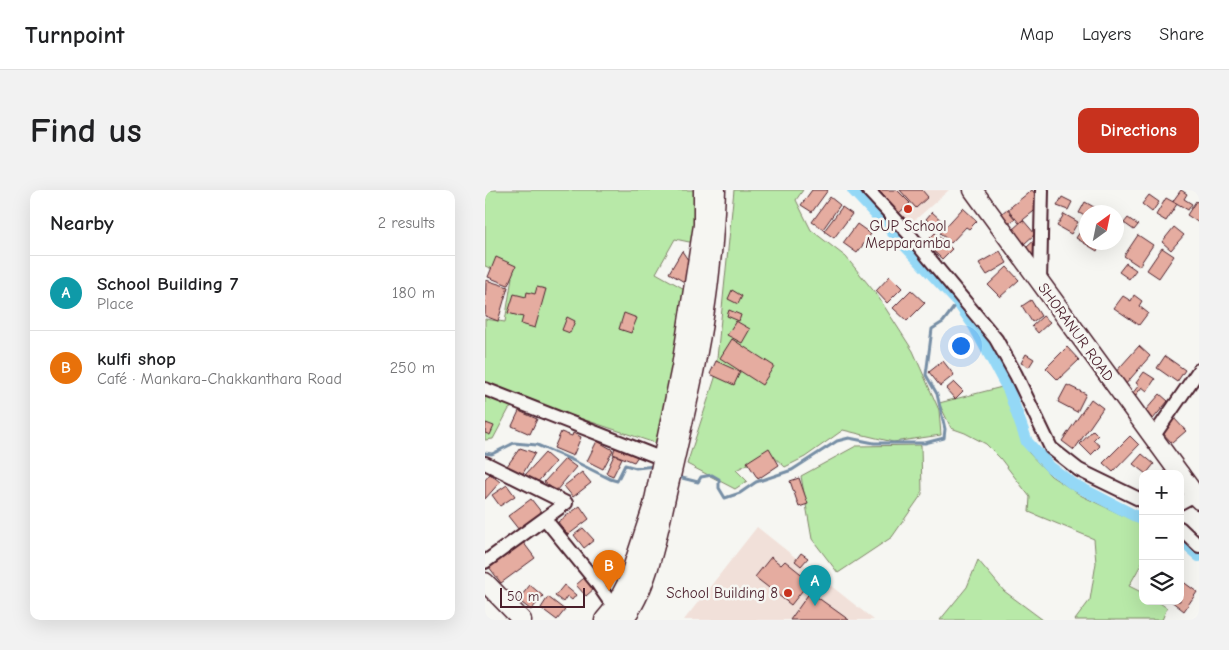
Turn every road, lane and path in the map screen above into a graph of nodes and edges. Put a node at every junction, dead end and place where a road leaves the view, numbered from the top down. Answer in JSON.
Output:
{"nodes":[{"id":1,"x":703,"y":190,"type":"edge"},
{"id":2,"x":716,"y":190,"type":"edge"},
{"id":3,"x":868,"y":190,"type":"edge"},
{"id":4,"x":973,"y":190,"type":"edge"},
{"id":5,"x":1042,"y":190,"type":"edge"},
{"id":6,"x":1041,"y":283,"type":"junction"},
{"id":7,"x":1199,"y":370,"type":"edge"},
{"id":8,"x":485,"y":388,"type":"edge"},
{"id":9,"x":1153,"y":438,"type":"junction"},
{"id":10,"x":663,"y":459,"type":"junction"},
{"id":11,"x":485,"y":463,"type":"edge"},
{"id":12,"x":1177,"y":470,"type":"edge"},
{"id":13,"x":1184,"y":483,"type":"edge"},
{"id":14,"x":1139,"y":499,"type":"edge"},
{"id":15,"x":1191,"y":499,"type":"edge"},
{"id":16,"x":545,"y":519,"type":"junction"},
{"id":17,"x":1184,"y":532,"type":"edge"},
{"id":18,"x":1199,"y":546,"type":"edge"},
{"id":19,"x":485,"y":562,"type":"edge"},
{"id":20,"x":485,"y":582,"type":"edge"},
{"id":21,"x":614,"y":616,"type":"edge"},
{"id":22,"x":522,"y":620,"type":"edge"}],
"edges":[{"from":1,"to":10,"type":"main road"},
{"from":2,"to":21,"type":"main road"},
{"from":3,"to":14,"type":"street"},
{"from":4,"to":6,"type":"main road","name":"SHORANUR ROAD"},
{"from":5,"to":6,"type":"street"},
{"from":6,"to":9,"type":"main road","name":"SHORANUR ROAD"},
{"from":7,"to":9,"type":"street"},
{"from":8,"to":10,"type":"street"},
{"from":9,"to":12,"type":"main road","name":"SHORANUR ROAD"},
{"from":10,"to":21,"type":"main road"},
{"from":11,"to":16,"type":"street"},
{"from":13,"to":15,"type":"main road","name":"SHORANUR ROAD"},
{"from":16,"to":19,"type":"street"},
{"from":16,"to":21,"type":"street"},
{"from":17,"to":18,"type":"street"},
{"from":20,"to":22,"type":"main road"}]}
